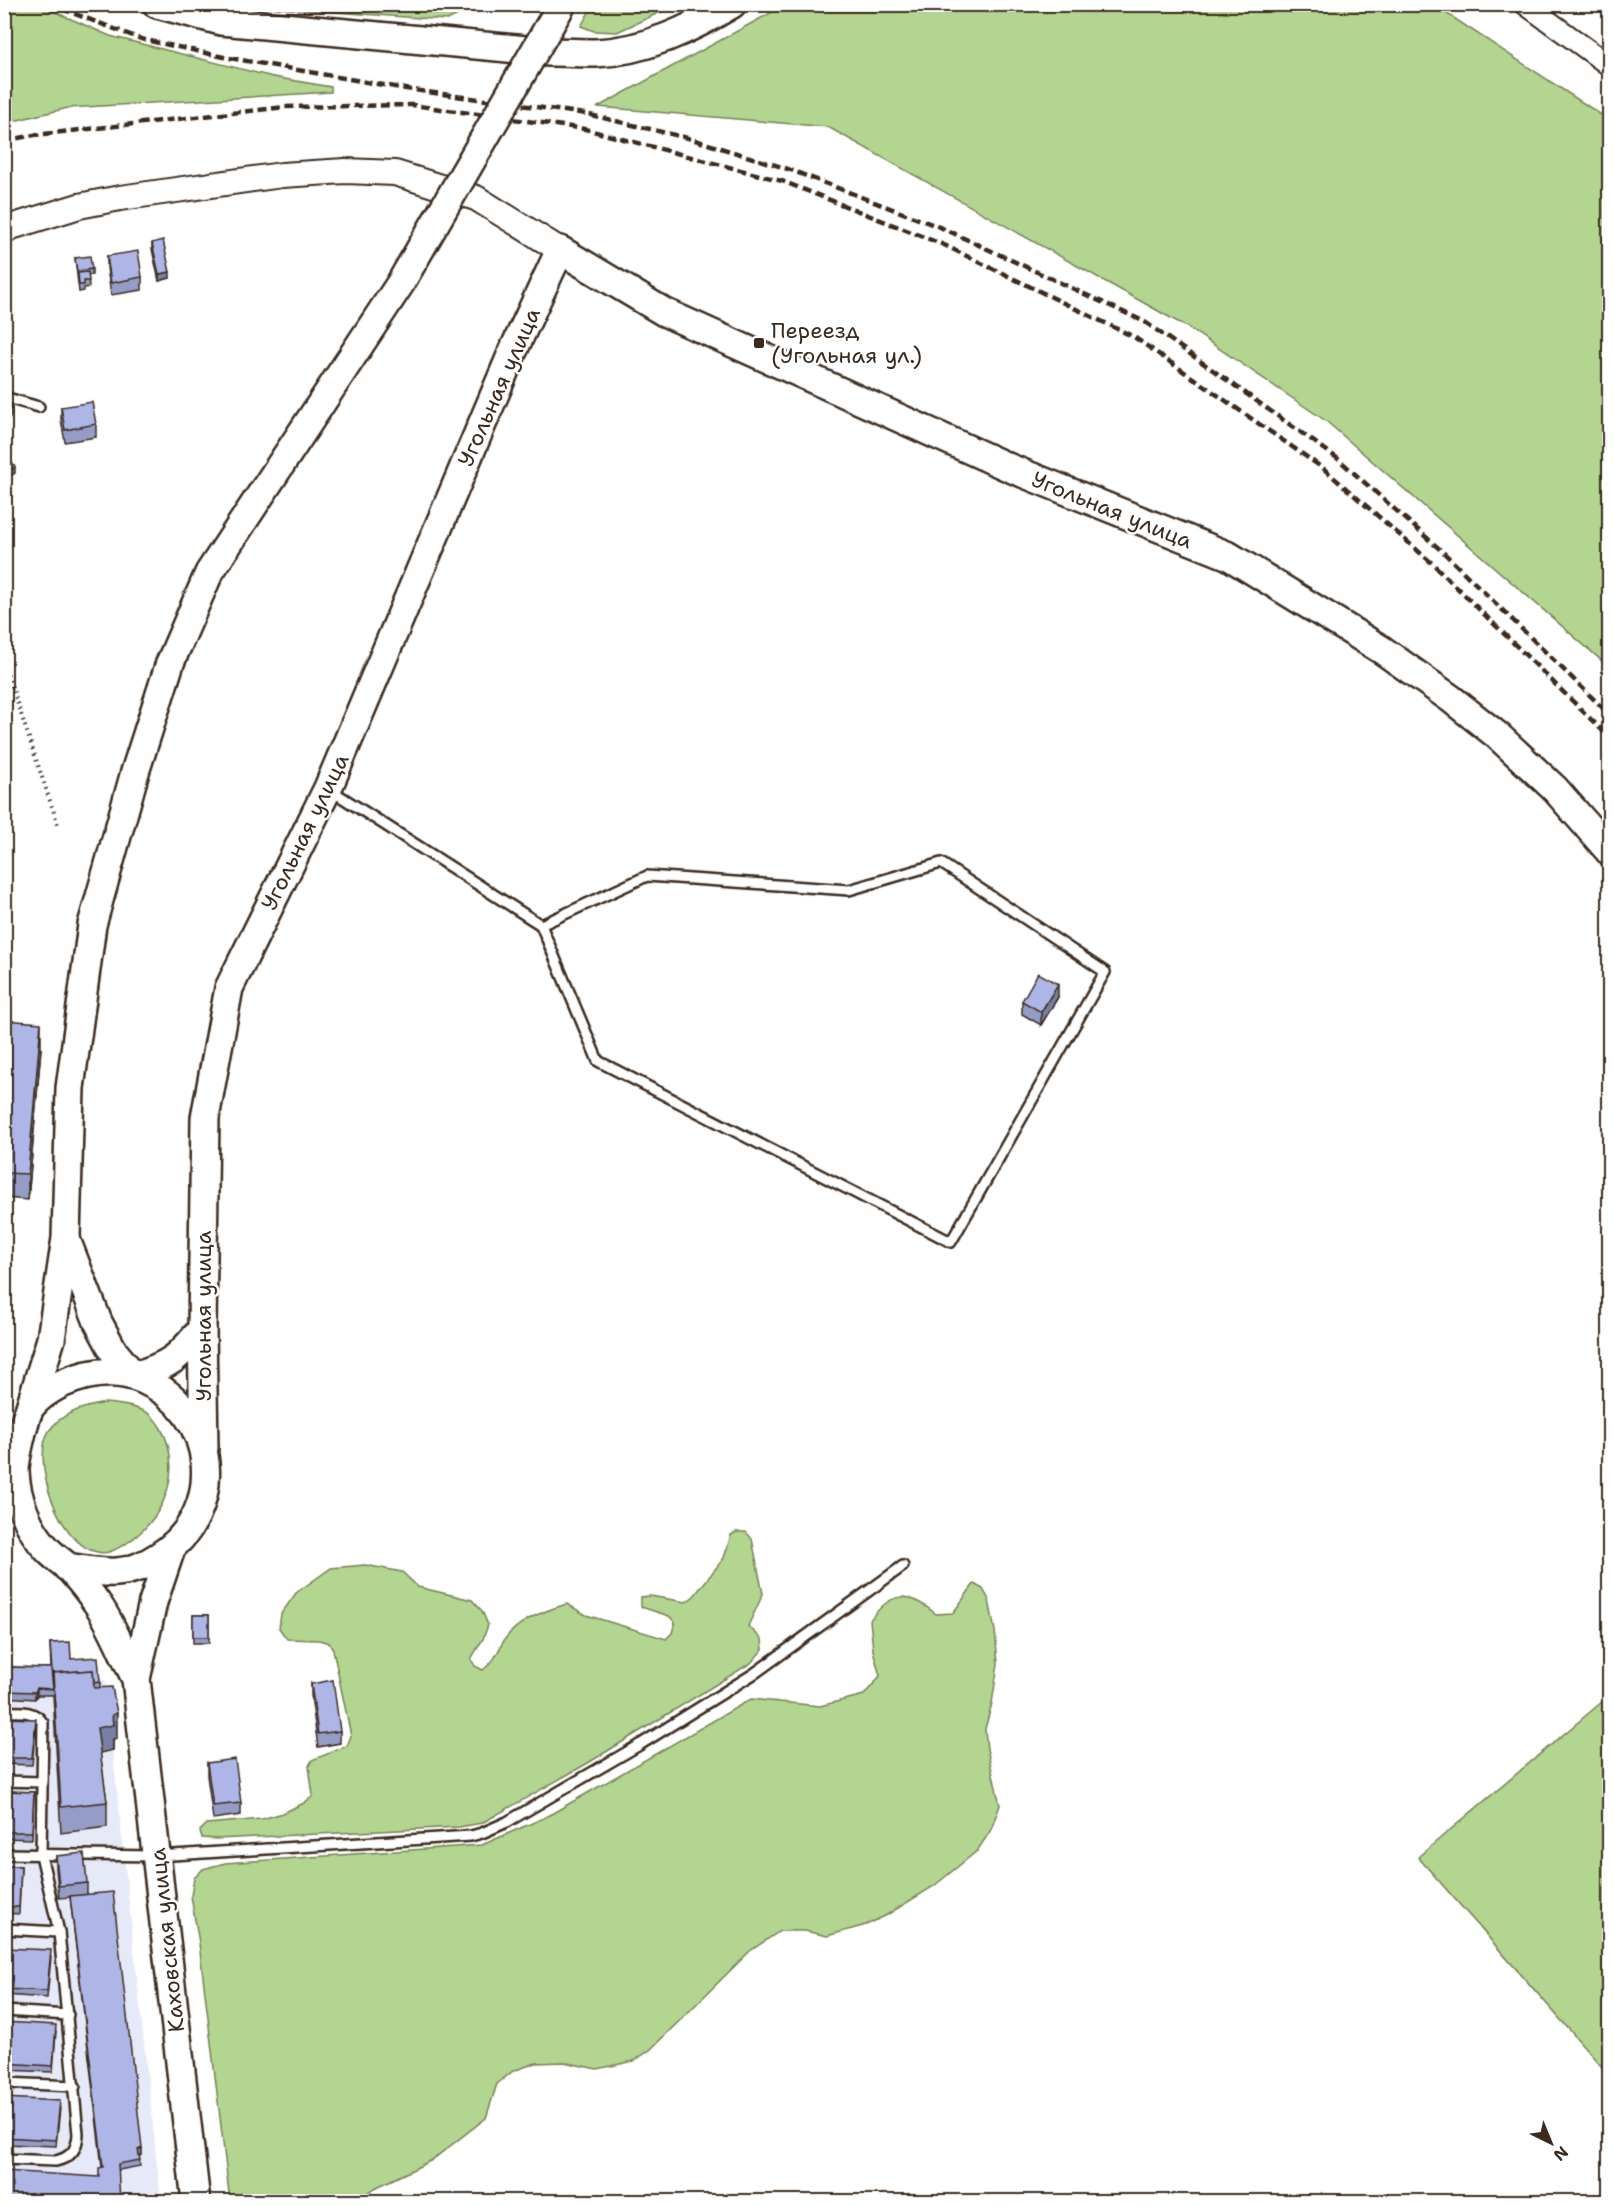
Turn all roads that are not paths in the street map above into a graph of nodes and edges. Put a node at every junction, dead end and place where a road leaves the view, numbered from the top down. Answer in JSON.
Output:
{"nodes":[{"id":1,"x":157,"y":4,"type":"edge"},
{"id":2,"x":562,"y":4,"type":"edge"},
{"id":3,"x":732,"y":4,"type":"edge"},
{"id":4,"x":1526,"y":4,"type":"edge"},
{"id":5,"x":1610,"y":66,"type":"edge"},
{"id":6,"x":7,"y":229,"type":"edge"},
{"id":7,"x":560,"y":250,"type":"junction"},
{"id":8,"x":4,"y":397,"type":"edge"},
{"id":9,"x":39,"y":407,"type":"dead end"},
{"id":10,"x":328,"y":788,"type":"junction"},
{"id":11,"x":1610,"y":852,"type":"edge"},
{"id":12,"x":540,"y":925,"type":"junction"},
{"id":13,"x":66,"y":1238,"type":"junction"},
{"id":14,"x":202,"y":1329,"type":"junction"},
{"id":15,"x":134,"y":1376,"type":"junction"},
{"id":16,"x":30,"y":1407,"type":"junction"},
{"id":17,"x":204,"y":1448,"type":"junction"},
{"id":18,"x":171,"y":1549,"type":"junction"},
{"id":19,"x":903,"y":1566,"type":"dead end"},
{"id":20,"x":67,"y":1567,"type":"junction"},
{"id":21,"x":136,"y":1679,"type":"junction"},
{"id":22,"x":4,"y":1712,"type":"edge"},
{"id":23,"x":4,"y":1781,"type":"edge"},
{"id":24,"x":42,"y":1782,"type":"junction"},
{"id":25,"x":4,"y":1854,"type":"edge"},
{"id":26,"x":40,"y":1855,"type":"junction"},
{"id":27,"x":157,"y":1856,"type":"junction"},
{"id":28,"x":4,"y":1929,"type":"edge"},
{"id":29,"x":59,"y":1932,"type":"junction"},
{"id":30,"x":4,"y":2011,"type":"edge"},
{"id":31,"x":68,"y":2015,"type":"junction"},
{"id":32,"x":4,"y":2083,"type":"edge"},
{"id":33,"x":75,"y":2086,"type":"junction"},
{"id":34,"x":4,"y":2159,"type":"edge"},
{"id":35,"x":196,"y":2202,"type":"edge"}],
"edges":[{"from":1,"to":3,"type":"main road"},
{"from":2,"to":13,"type":"main road","bridge":true},
{"from":4,"to":5,"type":"street"},
{"from":6,"to":7,"type":"street","name":"Угольная улица"},
{"from":7,"to":10,"type":"main road","name":"Угольная улица"},
{"from":7,"to":11,"type":"main road","name":"Угольная улица"},
{"from":8,"to":9,"type":"lane"},
{"from":10,"to":12,"type":"lane"},
{"from":10,"to":14,"type":"main road","name":"Угольная улица"},
{"from":12,"to":12,"type":"lane"},
{"from":13,"to":15,"type":"main road"},
{"from":13,"to":16,"type":"main road"},
{"from":14,"to":15,"type":"main road"},
{"from":14,"to":17,"type":"main road","name":"Угольная улица"},
{"from":15,"to":16,"type":"main road"},
{"from":15,"to":17,"type":"main road"},
{"from":16,"to":20,"type":"main road"},
{"from":17,"to":18,"type":"main road"},
{"from":18,"to":20,"type":"main road"},
{"from":18,"to":21,"type":"main road"},
{"from":19,"to":27,"type":"lane"},
{"from":20,"to":21,"type":"main road"},
{"from":21,"to":27,"type":"main road","name":"Каховская улица"},
{"from":22,"to":24,"type":"lane"},
{"from":23,"to":24,"type":"lane"},
{"from":24,"to":26,"type":"lane"},
{"from":25,"to":26,"type":"lane"},
{"from":26,"to":27,"type":"lane"},
{"from":26,"to":29,"type":"lane"},
{"from":27,"to":35,"type":"main road","name":"Каховская улица"},
{"from":28,"to":29,"type":"lane"},
{"from":29,"to":31,"type":"lane"},
{"from":30,"to":31,"type":"lane"},
{"from":31,"to":33,"type":"lane"},
{"from":32,"to":33,"type":"lane"},
{"from":33,"to":34,"type":"lane"}]}
